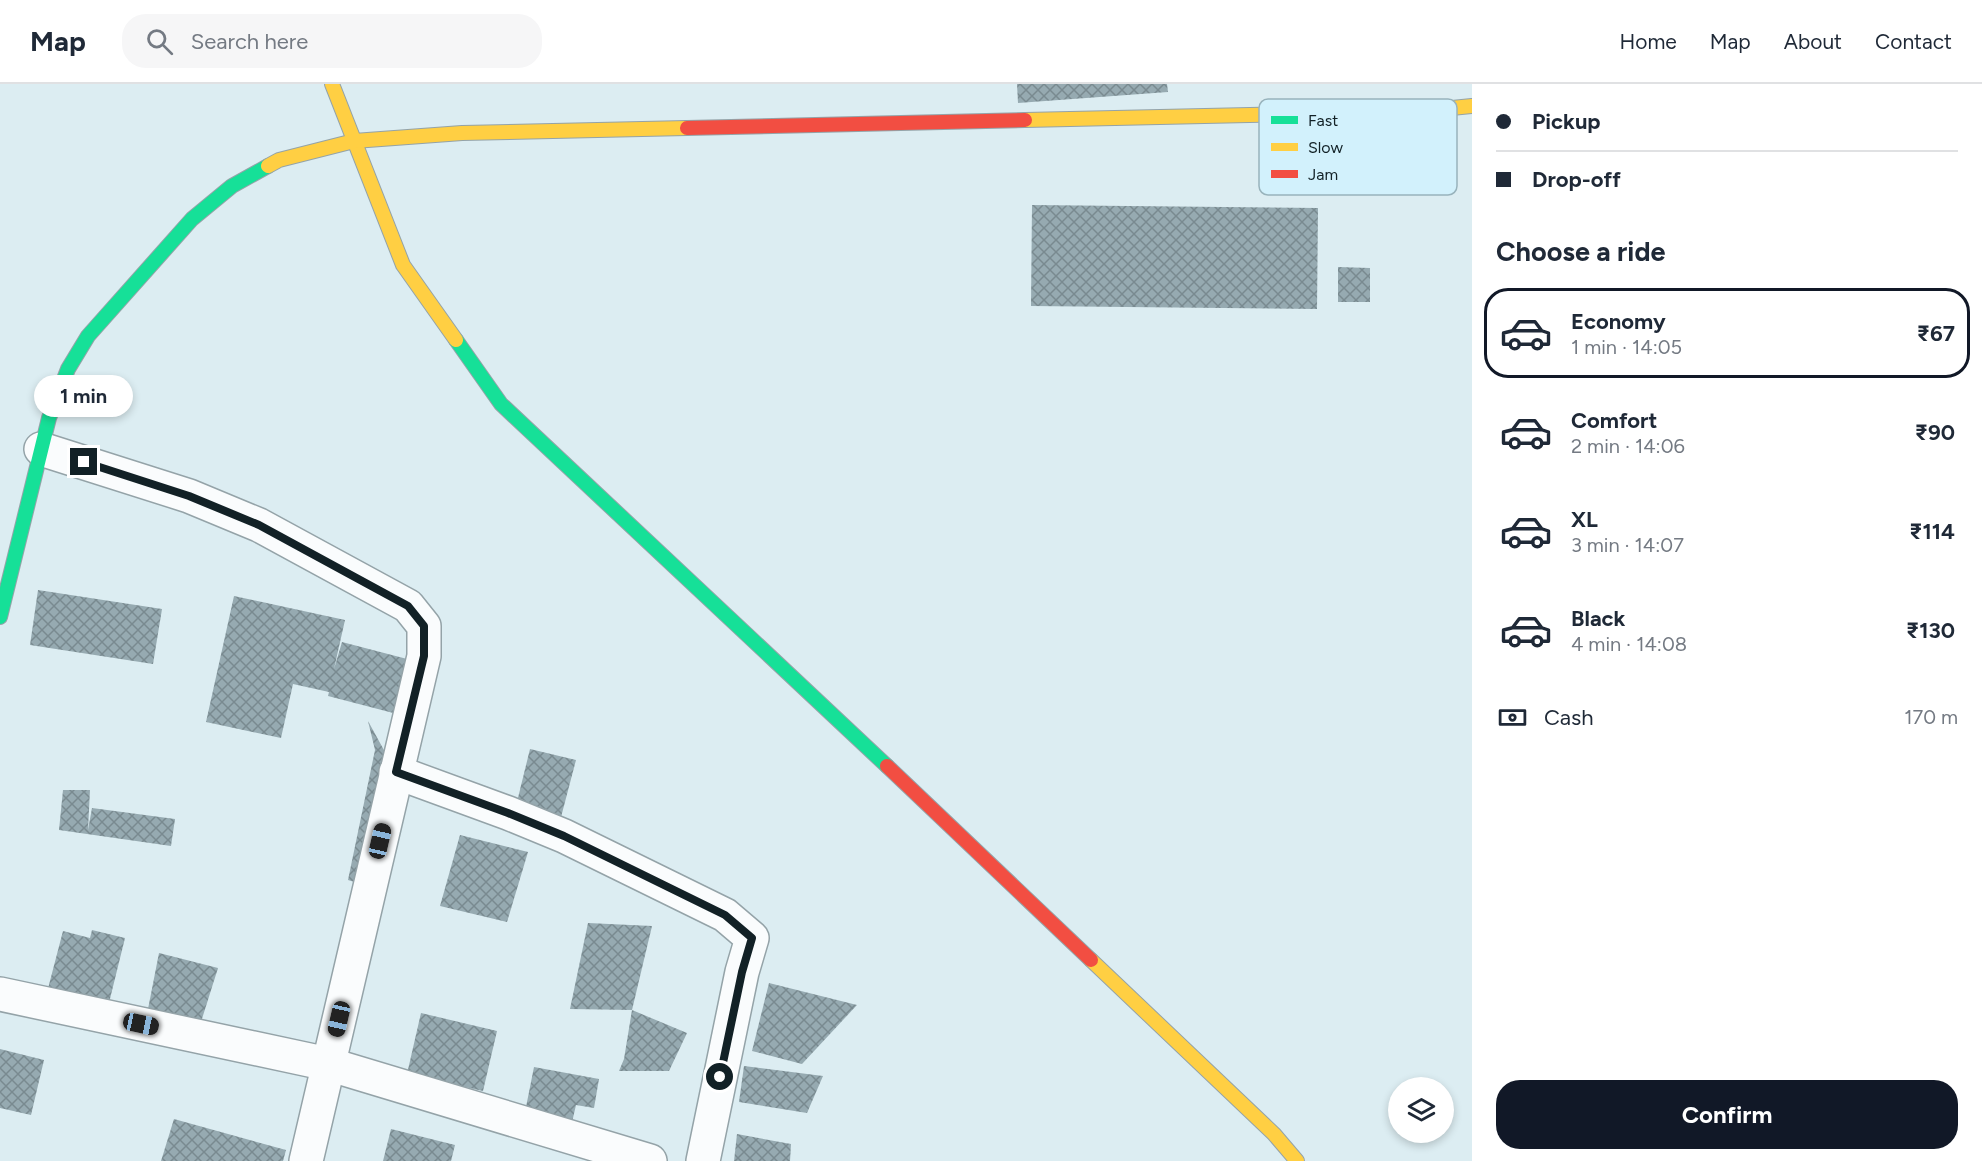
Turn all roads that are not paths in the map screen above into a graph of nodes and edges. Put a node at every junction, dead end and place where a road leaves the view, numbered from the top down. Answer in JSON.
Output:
{"nodes":[{"id":1,"x":332,"y":84,"type":"edge"},
{"id":2,"x":1472,"y":106,"type":"edge"},
{"id":3,"x":1457,"y":108,"type":"edge"},
{"id":4,"x":1259,"y":115,"type":"edge"},
{"id":5,"x":354,"y":141,"type":"junction"},
{"id":6,"x":41,"y":448,"type":"junction"},
{"id":7,"x":0,"y":617,"type":"edge"},
{"id":8,"x":396,"y":772,"type":"junction"},
{"id":9,"x":0,"y":994,"type":"edge"},
{"id":10,"x":328,"y":1064,"type":"junction"},
{"id":11,"x":306,"y":1161,"type":"edge"},
{"id":12,"x":650,"y":1161,"type":"edge"},
{"id":13,"x":703,"y":1161,"type":"edge"},
{"id":14,"x":1297,"y":1161,"type":"edge"}],
"edges":[{"from":1,"to":5,"type":"street"},
{"from":2,"to":3,"type":"street"},
{"from":4,"to":5,"type":"street"},
{"from":5,"to":6,"type":"street"},
{"from":5,"to":14,"type":"street"},
{"from":6,"to":7,"type":"street"},
{"from":6,"to":8,"type":"street"},
{"from":8,"to":10,"type":"street"},
{"from":8,"to":13,"type":"street"},
{"from":9,"to":10,"type":"street"},
{"from":10,"to":11,"type":"street"},
{"from":10,"to":12,"type":"street"}]}
